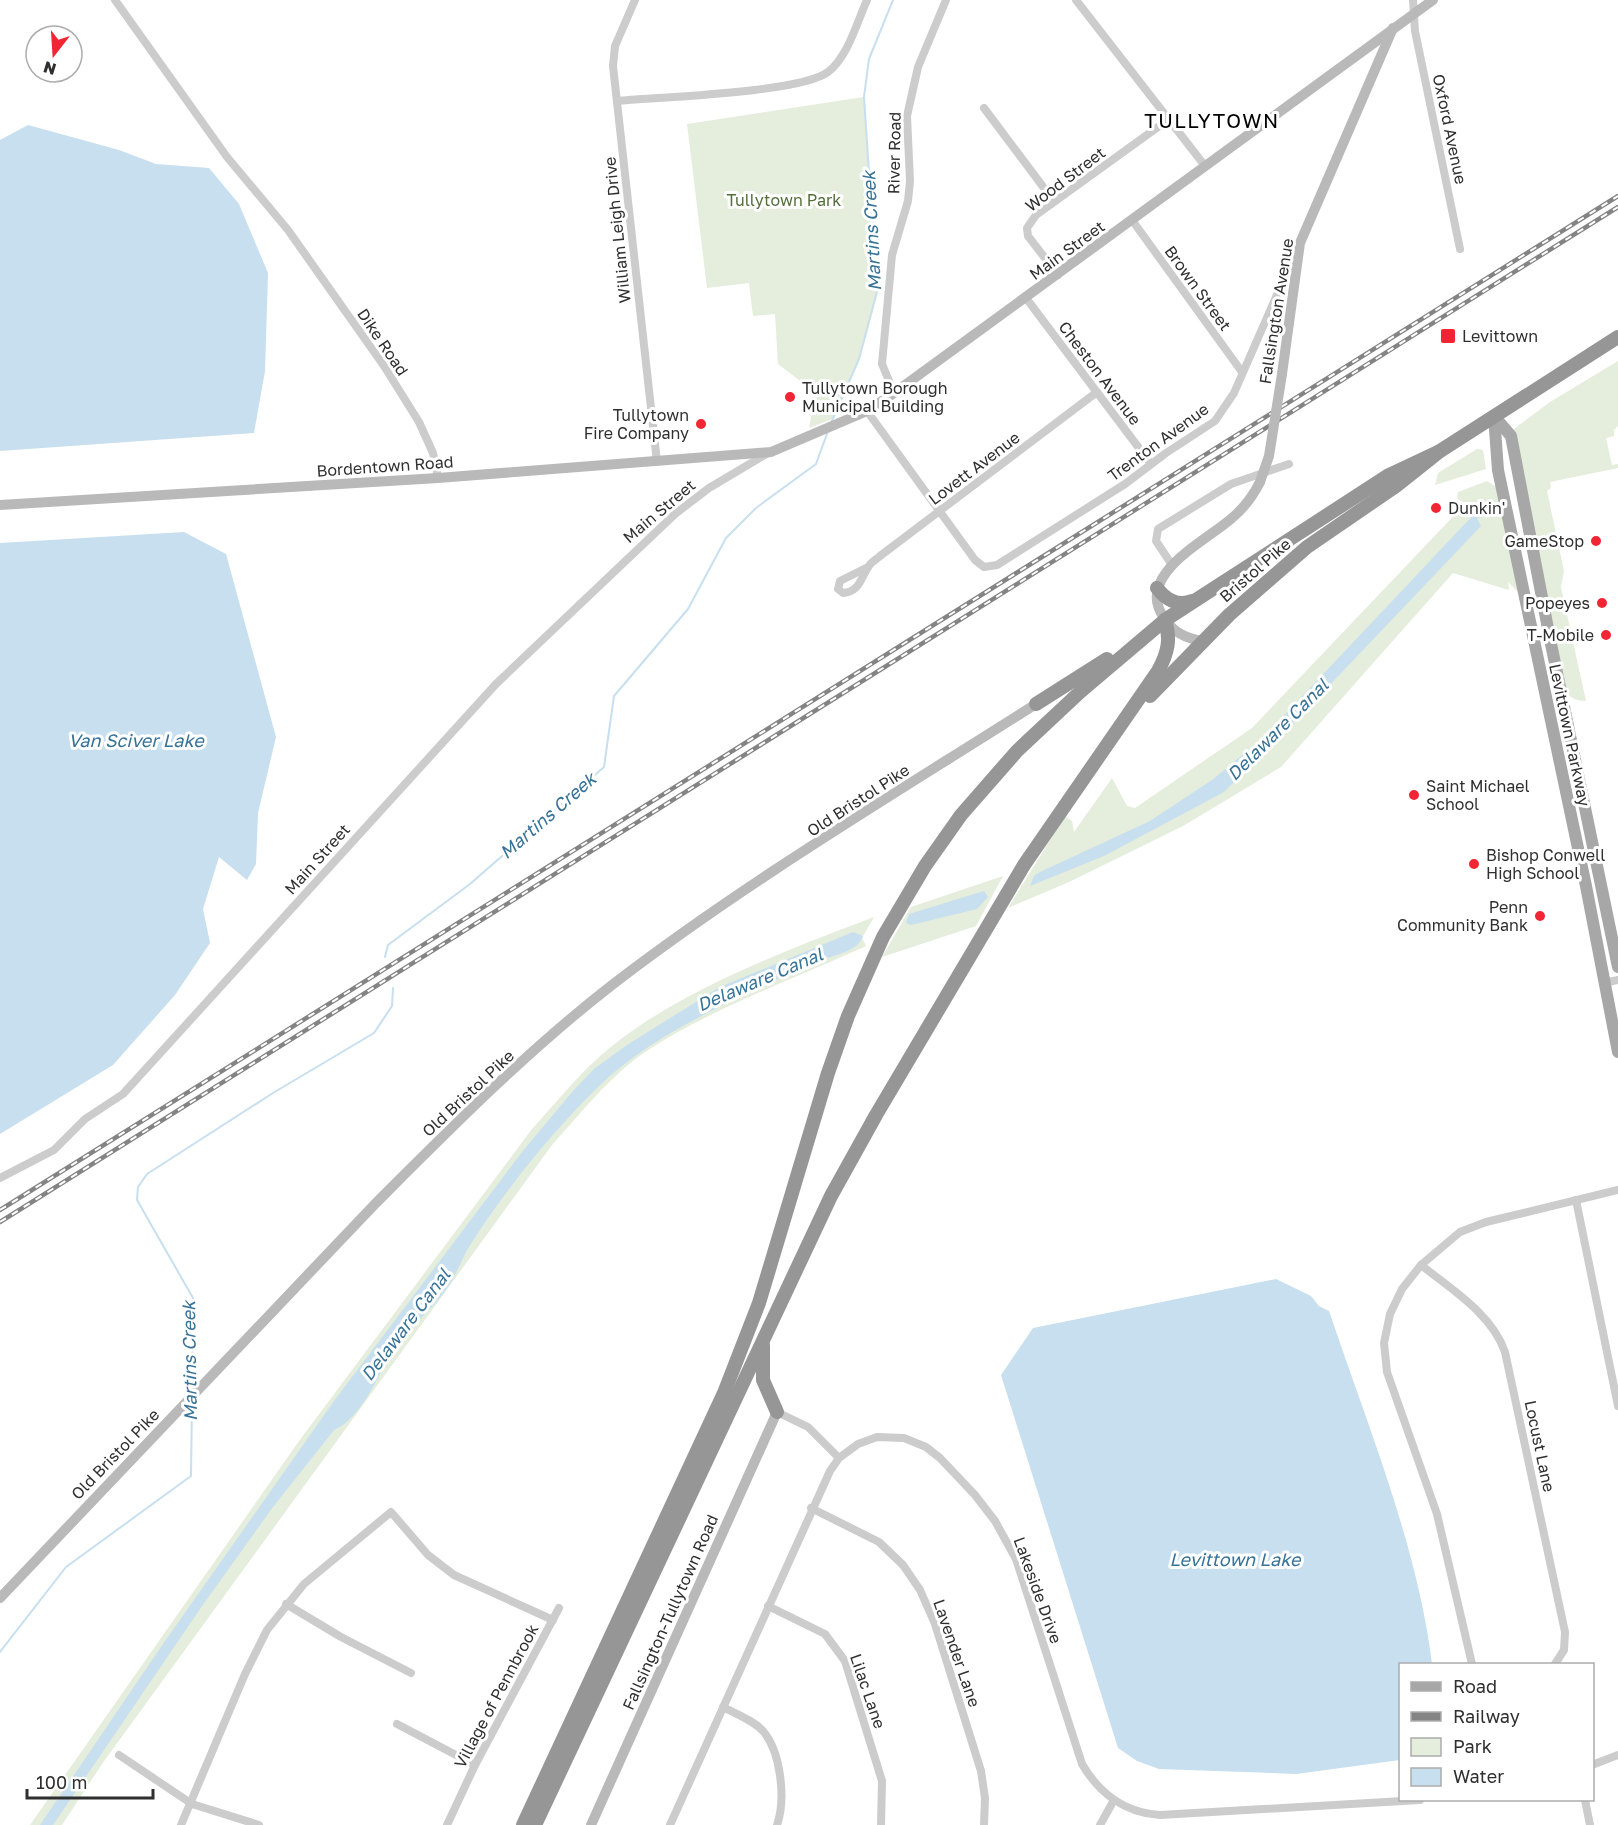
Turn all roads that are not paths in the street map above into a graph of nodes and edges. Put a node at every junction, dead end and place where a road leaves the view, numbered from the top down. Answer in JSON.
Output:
{"nodes":[{"id":1,"x":115,"y":0,"type":"edge"},
{"id":2,"x":635,"y":0,"type":"edge"},
{"id":3,"x":867,"y":0,"type":"edge"},
{"id":4,"x":946,"y":0,"type":"edge"},
{"id":5,"x":1076,"y":0,"type":"edge"},
{"id":6,"x":1413,"y":0,"type":"edge"},
{"id":7,"x":1433,"y":0,"type":"edge"},
{"id":8,"x":1413,"y":15,"type":"junction"},
{"id":9,"x":1393,"y":27,"type":"junction"},
{"id":10,"x":617,"y":100,"type":"junction"},
{"id":11,"x":984,"y":108,"type":"dead end"},
{"id":12,"x":1168,"y":118,"type":"junction"},
{"id":13,"x":1205,"y":166,"type":"junction"},
{"id":14,"x":1051,"y":204,"type":"junction"},
{"id":15,"x":1132,"y":220,"type":"junction"},
{"id":16,"x":1300,"y":243,"type":"junction"},
{"id":17,"x":1460,"y":249,"type":"dead end"},
{"id":18,"x":1058,"y":275,"type":"junction"},
{"id":19,"x":1026,"y":298,"type":"junction"},
{"id":20,"x":1618,"y":337,"type":"edge"},
{"id":21,"x":1242,"y":372,"type":"junction"},
{"id":22,"x":1097,"y":392,"type":"junction"},
{"id":23,"x":894,"y":393,"type":"junction"},
{"id":24,"x":867,"y":411,"type":"junction"},
{"id":25,"x":1494,"y":416,"type":"junction"},
{"id":26,"x":1440,"y":451,"type":"junction"},
{"id":27,"x":771,"y":452,"type":"junction"},
{"id":28,"x":657,"y":462,"type":"junction"},
{"id":29,"x":1151,"y":464,"type":"junction"},
{"id":30,"x":1289,"y":464,"type":"dead end"},
{"id":31,"x":438,"y":478,"type":"junction"},
{"id":32,"x":0,"y":505,"type":"edge"},
{"id":33,"x":939,"y":511,"type":"junction"},
{"id":34,"x":1172,"y":565,"type":"junction"},
{"id":35,"x":867,"y":567,"type":"dead end"},
{"id":36,"x":1157,"y":588,"type":"junction"},
{"id":37,"x":1194,"y":600,"type":"junction"},
{"id":38,"x":1165,"y":620,"type":"junction"},
{"id":39,"x":1147,"y":634,"type":"junction"},
{"id":40,"x":1202,"y":641,"type":"junction"},
{"id":41,"x":1035,"y":704,"type":"joint"},
{"id":42,"x":1114,"y":738,"type":"junction"},
{"id":43,"x":1618,"y":967,"type":"edge"},
{"id":44,"x":1618,"y":980,"type":"edge"},
{"id":45,"x":1604,"y":983,"type":"junction"},
{"id":46,"x":1618,"y":1052,"type":"edge"},
{"id":47,"x":0,"y":1178,"type":"edge"},
{"id":48,"x":1618,"y":1190,"type":"edge"},
{"id":49,"x":1576,"y":1200,"type":"junction"},
{"id":50,"x":1421,"y":1265,"type":"junction"},
{"id":51,"x":767,"y":1329,"type":"junction"},
{"id":52,"x":1618,"y":1406,"type":"edge"},
{"id":53,"x":777,"y":1412,"type":"junction"},
{"id":54,"x":839,"y":1458,"type":"junction"},
{"id":55,"x":811,"y":1508,"type":"junction"},
{"id":56,"x":0,"y":1598,"type":"edge"},
{"id":57,"x":286,"y":1604,"type":"junction"},
{"id":58,"x":768,"y":1606,"type":"junction"},
{"id":59,"x":559,"y":1608,"type":"dead end"},
{"id":60,"x":552,"y":1620,"type":"junction"},
{"id":61,"x":1472,"y":1663,"type":"edge"},
{"id":62,"x":1556,"y":1663,"type":"edge"},
{"id":63,"x":411,"y":1673,"type":"dead end"},
{"id":64,"x":723,"y":1707,"type":"junction"},
{"id":65,"x":397,"y":1724,"type":"dead end"},
{"id":66,"x":119,"y":1755,"type":"dead end"},
{"id":67,"x":1618,"y":1755,"type":"edge"},
{"id":68,"x":475,"y":1765,"type":"junction"},
{"id":69,"x":1594,"y":1765,"type":"edge"},
{"id":70,"x":1114,"y":1800,"type":"junction"},
{"id":71,"x":1403,"y":1801,"type":"edge"},
{"id":72,"x":1585,"y":1801,"type":"edge"},
{"id":73,"x":192,"y":1804,"type":"junction"},
{"id":74,"x":181,"y":1825,"type":"edge"},
{"id":75,"x":259,"y":1825,"type":"edge"},
{"id":76,"x":447,"y":1825,"type":"edge"},
{"id":77,"x":523,"y":1825,"type":"edge"},
{"id":78,"x":535,"y":1825,"type":"edge"},
{"id":79,"x":591,"y":1825,"type":"edge"},
{"id":80,"x":670,"y":1825,"type":"edge"},
{"id":81,"x":777,"y":1825,"type":"edge"},
{"id":82,"x":881,"y":1825,"type":"edge"},
{"id":83,"x":984,"y":1825,"type":"edge"},
{"id":84,"x":1100,"y":1825,"type":"edge"},
{"id":85,"x":1590,"y":1825,"type":"edge"}],
"edges":[{"from":1,"to":31,"type":"street","name":"Dike Road"},
{"from":2,"to":10,"type":"street","name":"William Leigh Drive"},
{"from":3,"to":10,"type":"street"},
{"from":4,"to":23,"type":"street","name":"River Road"},
{"from":5,"to":12,"type":"street"},
{"from":6,"to":8,"type":"street","name":"Oxford Avenue"},
{"from":7,"to":8,"type":"main road","name":"Main Street"},
{"from":8,"to":9,"type":"main road","name":"Main Street"},
{"from":8,"to":17,"type":"street","name":"Oxford Avenue"},
{"from":9,"to":13,"type":"main road","name":"Main Street"},
{"from":9,"to":16,"type":"main road","name":"Fallsington Avenue"},
{"from":10,"to":28,"type":"street","name":"William Leigh Drive"},
{"from":11,"to":14,"type":"street"},
{"from":12,"to":13,"type":"street"},
{"from":12,"to":14,"type":"street","name":"Wood Street"},
{"from":13,"to":15,"type":"main road","name":"Main Street"},
{"from":14,"to":18,"type":"street","name":"Wood Street"},
{"from":15,"to":18,"type":"main road","name":"Main Street"},
{"from":15,"to":21,"type":"street","name":"Brown Street"},
{"from":16,"to":21,"type":"street","name":"Trenton Avenue"},
{"from":16,"to":34,"type":"main road","name":"Fallsington Avenue","bridge":true},
{"from":18,"to":19,"type":"main road","name":"Main Street"},
{"from":19,"to":22,"type":"street","name":"Cheston Avenue"},
{"from":19,"to":23,"type":"main road","name":"Main Street"},
{"from":20,"to":25,"type":"highway","name":"Bristol Pike"},
{"from":21,"to":29,"type":"street","name":"Trenton Avenue"},
{"from":22,"to":29,"type":"street","name":"Cheston Avenue"},
{"from":22,"to":33,"type":"street","name":"Lovett Avenue"},
{"from":23,"to":24,"type":"main road","name":"Main Street"},
{"from":24,"to":27,"type":"main road","name":"Main Street"},
{"from":24,"to":33,"type":"street"},
{"from":25,"to":26,"type":"highway","name":"Bristol Pike"},
{"from":25,"to":43,"type":"main road","name":"Levittown Parkway"},
{"from":25,"to":45,"type":"main road","name":"Levittown Parkway"},
{"from":26,"to":37,"type":"highway","name":"Bristol Pike"},
{"from":26,"to":40,"type":"highway","name":"Bristol Pike"},
{"from":27,"to":28,"type":"main road","name":"Bordentown Road"},
{"from":27,"to":47,"type":"street","name":"Main Street"},
{"from":28,"to":31,"type":"main road","name":"Bordentown Road"},
{"from":29,"to":33,"type":"street","name":"Trenton Avenue"},
{"from":30,"to":34,"type":"street"},
{"from":31,"to":32,"type":"main road","name":"Bordentown Road"},
{"from":33,"to":35,"type":"street","name":"Lovett Avenue"},
{"from":34,"to":36,"type":"main road","name":"Fallsington Avenue"},
{"from":36,"to":37,"type":"highway"},
{"from":36,"to":38,"type":"main road"},
{"from":37,"to":38,"type":"highway","name":"Bristol Pike"},
{"from":38,"to":39,"type":"highway","name":"Bristol Pike"},
{"from":38,"to":40,"type":"main road"},
{"from":38,"to":42,"type":"highway"},
{"from":39,"to":41,"type":"highway"},
{"from":39,"to":77,"type":"highway"},
{"from":40,"to":42,"type":"highway","name":"Bristol Pike"},
{"from":41,"to":56,"type":"main road","name":"Old Bristol Pike"},
{"from":42,"to":51,"type":"highway"},
{"from":44,"to":45,"type":"street"},
{"from":45,"to":46,"type":"main road","name":"Levittown Parkway"},
{"from":48,"to":49,"type":"street"},
{"from":49,"to":50,"type":"street"},
{"from":49,"to":52,"type":"street"},
{"from":50,"to":61,"type":"street"},
{"from":50,"to":62,"type":"street","name":"Locust Lane"},
{"from":51,"to":53,"type":"highway"},
{"from":51,"to":78,"type":"highway"},
{"from":53,"to":54,"type":"street"},
{"from":53,"to":79,"type":"main road","name":"Fallsington-Tullytown Road"},
{"from":54,"to":55,"type":"street","name":"Lakeside Drive"},
{"from":54,"to":70,"type":"street","name":"Lakeside Drive"},
{"from":55,"to":58,"type":"street","name":"Lakeside Drive"},
{"from":55,"to":83,"type":"street","name":"Lavender Lane"},
{"from":57,"to":60,"type":"street","name":"Village of Pennbrook"},
{"from":57,"to":63,"type":"street"},
{"from":57,"to":73,"type":"street","name":"Village of Pennbrook"},
{"from":58,"to":64,"type":"street","name":"Lakeside Drive"},
{"from":58,"to":82,"type":"street","name":"Lilac Lane"},
{"from":59,"to":60,"type":"street"},
{"from":60,"to":68,"type":"street","name":"Village of Pennbrook"},
{"from":64,"to":80,"type":"street","name":"Lakeside Drive"},
{"from":64,"to":81,"type":"street"},
{"from":65,"to":68,"type":"street"},
{"from":66,"to":73,"type":"street"},
{"from":67,"to":69,"type":"street"},
{"from":68,"to":76,"type":"street","name":"Village of Pennbrook"},
{"from":70,"to":71,"type":"street","name":"Lakeside Drive"},
{"from":70,"to":84,"type":"street"},
{"from":72,"to":85,"type":"street"},
{"from":73,"to":74,"type":"street","name":"Village of Pennbrook"},
{"from":73,"to":75,"type":"street"}]}
